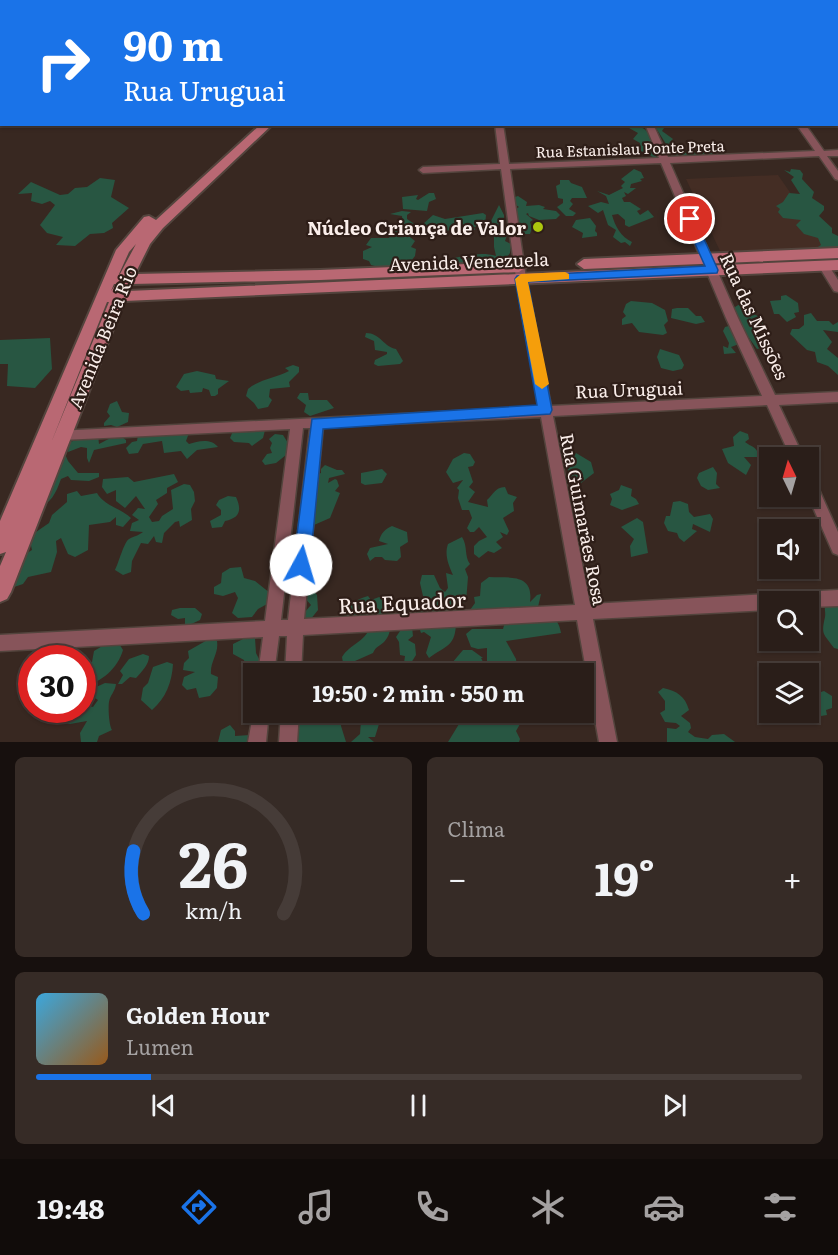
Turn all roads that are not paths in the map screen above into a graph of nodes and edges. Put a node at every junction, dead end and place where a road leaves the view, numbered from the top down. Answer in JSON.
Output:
{"nodes":[{"id":1,"x":256,"y":126,"type":"edge"},
{"id":2,"x":266,"y":126,"type":"edge"},
{"id":3,"x":499,"y":126,"type":"edge"},
{"id":4,"x":650,"y":126,"type":"edge"},
{"id":5,"x":801,"y":126,"type":"edge"},
{"id":6,"x":821,"y":153,"type":"junction"},
{"id":7,"x":838,"y":153,"type":"edge"},
{"id":8,"x":664,"y":159,"type":"junction"},
{"id":9,"x":505,"y":167,"type":"junction"},
{"id":10,"x":423,"y":170,"type":"dead end"},
{"id":11,"x":838,"y":177,"type":"edge"},
{"id":12,"x":838,"y":253,"type":"edge"},
{"id":13,"x":710,"y":264,"type":"junction"},
{"id":14,"x":823,"y":265,"type":"junction"},
{"id":15,"x":838,"y":265,"type":"edge"},
{"id":16,"x":520,"y":273,"type":"junction"},
{"id":17,"x":422,"y":277,"type":"junction"},
{"id":18,"x":117,"y":278,"type":"junction"},
{"id":19,"x":838,"y":288,"type":"edge"},
{"id":20,"x":110,"y":296,"type":"junction"},
{"id":21,"x":838,"y":397,"type":"edge"},
{"id":22,"x":772,"y":401,"type":"junction"},
{"id":23,"x":545,"y":410,"type":"junction"},
{"id":24,"x":317,"y":423,"type":"junction"},
{"id":25,"x":297,"y":424,"type":"junction"},
{"id":26,"x":62,"y":435,"type":"junction"},
{"id":27,"x":793,"y":447,"type":"edge"},
{"id":28,"x":819,"y":505,"type":"edge"},
{"id":29,"x":0,"y":546,"type":"edge"},
{"id":30,"x":838,"y":548,"type":"edge"},
{"id":31,"x":0,"y":592,"type":"edge"},
{"id":32,"x":838,"y":598,"type":"edge"},
{"id":33,"x":819,"y":599,"type":"edge"},
{"id":34,"x":759,"y":603,"type":"edge"},
{"id":35,"x":584,"y":612,"type":"junction"},
{"id":36,"x":294,"y":629,"type":"junction"},
{"id":37,"x":272,"y":630,"type":"junction"},
{"id":38,"x":0,"y":643,"type":"edge"},
{"id":39,"x":268,"y":663,"type":"edge"},
{"id":40,"x":293,"y":663,"type":"edge"},
{"id":41,"x":260,"y":723,"type":"edge"},
{"id":42,"x":289,"y":723,"type":"edge"},
{"id":43,"x":257,"y":742,"type":"edge"},
{"id":44,"x":288,"y":742,"type":"edge"},
{"id":45,"x":608,"y":742,"type":"edge"}],
"edges":[{"from":1,"to":18,"type":"main road","name":"Avenida Beira Rio"},
{"from":2,"to":18,"type":"main road","name":"Avenida Beira Rio"},
{"from":3,"to":9,"type":"street","name":"Rua Guimarães Rosa"},
{"from":4,"to":8,"type":"street","name":"Rua das Missões"},
{"from":5,"to":6,"type":"street"},
{"from":6,"to":7,"type":"street","name":"Rua Estanislau Ponte Preta"},
{"from":6,"to":8,"type":"street","name":"Rua Estanislau Ponte Preta"},
{"from":6,"to":11,"type":"street"},
{"from":8,"to":9,"type":"street","name":"Rua Estanislau Ponte Preta"},
{"from":8,"to":13,"type":"street","name":"Rua das Missões"},
{"from":9,"to":10,"type":"street","name":"Rua Estanislau Ponte Preta"},
{"from":9,"to":16,"type":"street","name":"Rua Guimarães Rosa"},
{"from":12,"to":13,"type":"main road","name":"Avenida Venezuela"},
{"from":13,"to":14,"type":"main road","name":"Avenida Venezuela"},
{"from":13,"to":16,"type":"main road","name":"Avenida Venezuela"},
{"from":13,"to":22,"type":"street","name":"Rua das Missões"},
{"from":14,"to":15,"type":"main road","name":"Avenida Venezuela"},
{"from":14,"to":19,"type":"street"},
{"from":16,"to":17,"type":"main road","name":"Avenida Venezuela"},
{"from":16,"to":23,"type":"street","name":"Rua Guimarães Rosa"},
{"from":17,"to":18,"type":"main road","name":"Avenida Venezuela"},
{"from":17,"to":20,"type":"main road","name":"Avenida Venezuela"},
{"from":18,"to":20,"type":"main road","name":"Avenida Beira Rio"},
{"from":20,"to":26,"type":"main road","name":"Avenida Beira Rio"},
{"from":20,"to":29,"type":"main road","name":"Avenida Beira Rio"},
{"from":21,"to":22,"type":"street","name":"Rua Uruguai"},
{"from":22,"to":23,"type":"street","name":"Rua Uruguai"},
{"from":22,"to":27,"type":"street","name":"Rua das Missões"},
{"from":23,"to":24,"type":"street","name":"Rua Uruguai"},
{"from":23,"to":35,"type":"street","name":"Rua Guimarães Rosa"},
{"from":24,"to":25,"type":"street","name":"Rua Uruguai"},
{"from":24,"to":36,"type":"street"},
{"from":25,"to":26,"type":"street","name":"Rua Uruguai"},
{"from":25,"to":37,"type":"street"},
{"from":26,"to":31,"type":"main road","name":"Avenida Beira Rio"},
{"from":28,"to":30,"type":"street"},
{"from":32,"to":33,"type":"street"},
{"from":34,"to":35,"type":"street","name":"Rua Equador"},
{"from":35,"to":36,"type":"street","name":"Rua Equador"},
{"from":35,"to":45,"type":"street","name":"Rua Guimarães Rosa"},
{"from":36,"to":37,"type":"street","name":"Rua Equador"},
{"from":36,"to":40,"type":"street"},
{"from":37,"to":38,"type":"street","name":"Rua Equador"},
{"from":37,"to":39,"type":"street"},
{"from":41,"to":43,"type":"street"},
{"from":42,"to":44,"type":"street"}]}
